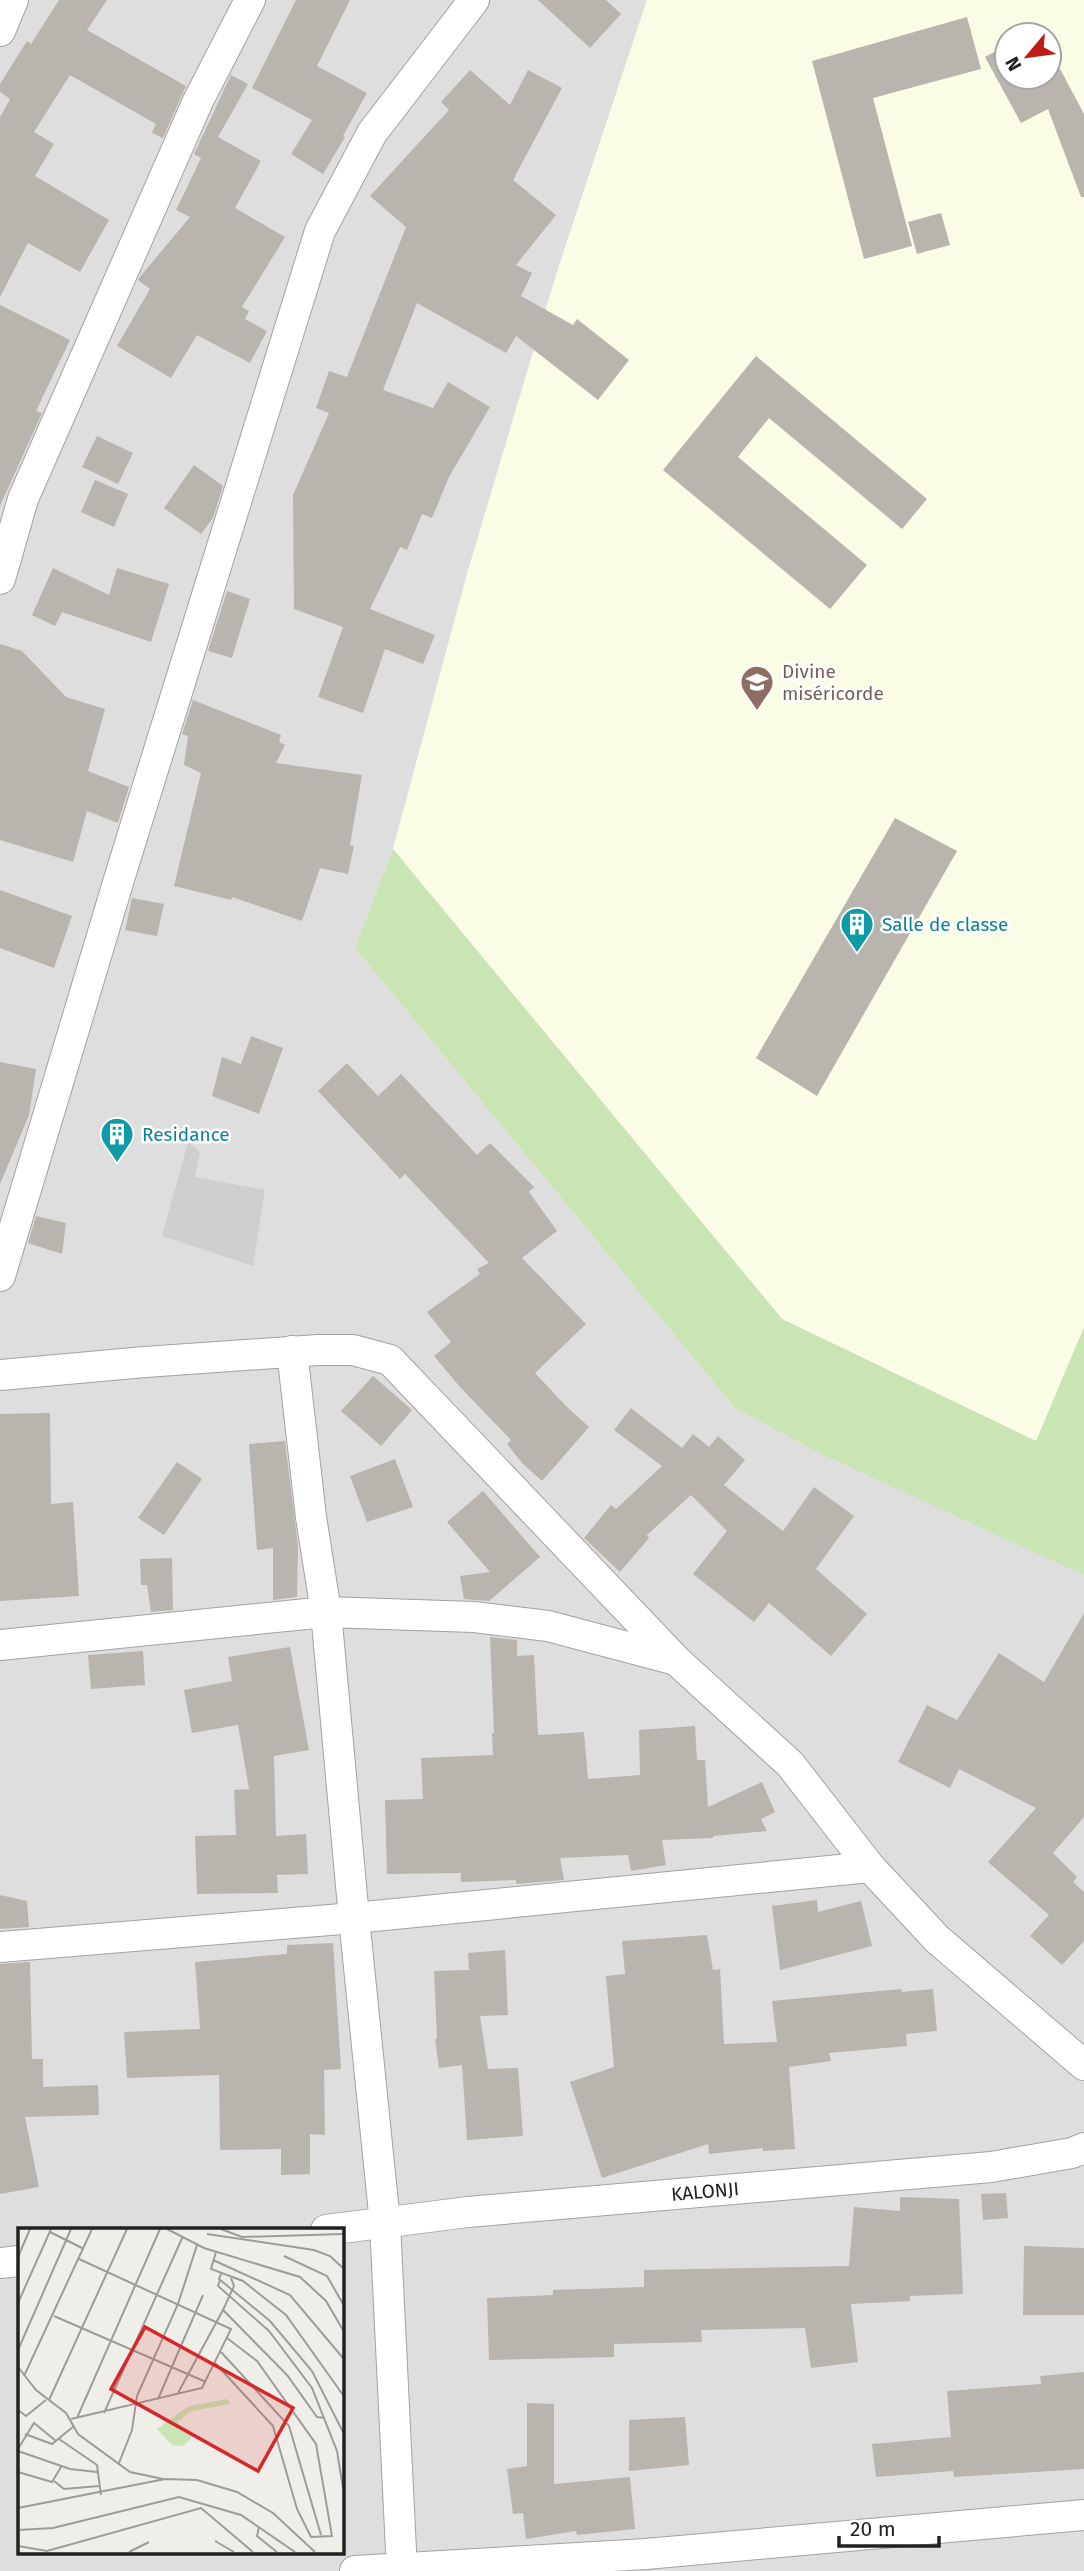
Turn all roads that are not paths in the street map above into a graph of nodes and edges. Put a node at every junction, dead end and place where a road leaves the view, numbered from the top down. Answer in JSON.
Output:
{"nodes":[{"id":1,"x":13,"y":0,"type":"edge"},
{"id":2,"x":250,"y":0,"type":"edge"},
{"id":3,"x":474,"y":0,"type":"edge"},
{"id":4,"x":0,"y":31,"type":"edge"},
{"id":5,"x":0,"y":579,"type":"edge"},
{"id":6,"x":0,"y":1276,"type":"edge"},
{"id":7,"x":292,"y":1351,"type":"junction"},
{"id":8,"x":0,"y":1375,"type":"edge"},
{"id":9,"x":326,"y":1612,"type":"junction"},
{"id":10,"x":0,"y":1646,"type":"edge"},
{"id":11,"x":677,"y":1661,"type":"junction"},
{"id":12,"x":870,"y":1867,"type":"junction"},
{"id":13,"x":354,"y":1919,"type":"junction"},
{"id":14,"x":0,"y":1947,"type":"edge"},
{"id":15,"x":1084,"y":2066,"type":"edge"},
{"id":16,"x":1084,"y":2148,"type":"edge"},
{"id":17,"x":385,"y":2223,"type":"junction"},
{"id":18,"x":343,"y":2228,"type":"edge"},
{"id":19,"x":18,"y":2261,"type":"edge"},
{"id":20,"x":0,"y":2263,"type":"edge"},
{"id":21,"x":1084,"y":2515,"type":"edge"},
{"id":22,"x":402,"y":2569,"type":"edge"},
{"id":23,"x":355,"y":2571,"type":"edge"}],
"edges":[{"from":1,"to":4,"type":"street"},
{"from":2,"to":5,"type":"street"},
{"from":3,"to":6,"type":"street"},
{"from":7,"to":8,"type":"street"},
{"from":7,"to":9,"type":"street"},
{"from":7,"to":11,"type":"street"},
{"from":9,"to":10,"type":"street"},
{"from":9,"to":11,"type":"street"},
{"from":9,"to":13,"type":"street"},
{"from":11,"to":12,"type":"street"},
{"from":12,"to":13,"type":"street"},
{"from":12,"to":15,"type":"street"},
{"from":13,"to":14,"type":"street"},
{"from":13,"to":17,"type":"street"},
{"from":16,"to":17,"type":"street","name":"KALONJI"},
{"from":17,"to":18,"type":"street","name":"KALONJI"},
{"from":17,"to":22,"type":"street"},
{"from":19,"to":20,"type":"street"},
{"from":21,"to":22,"type":"street"},
{"from":22,"to":23,"type":"street"}]}
